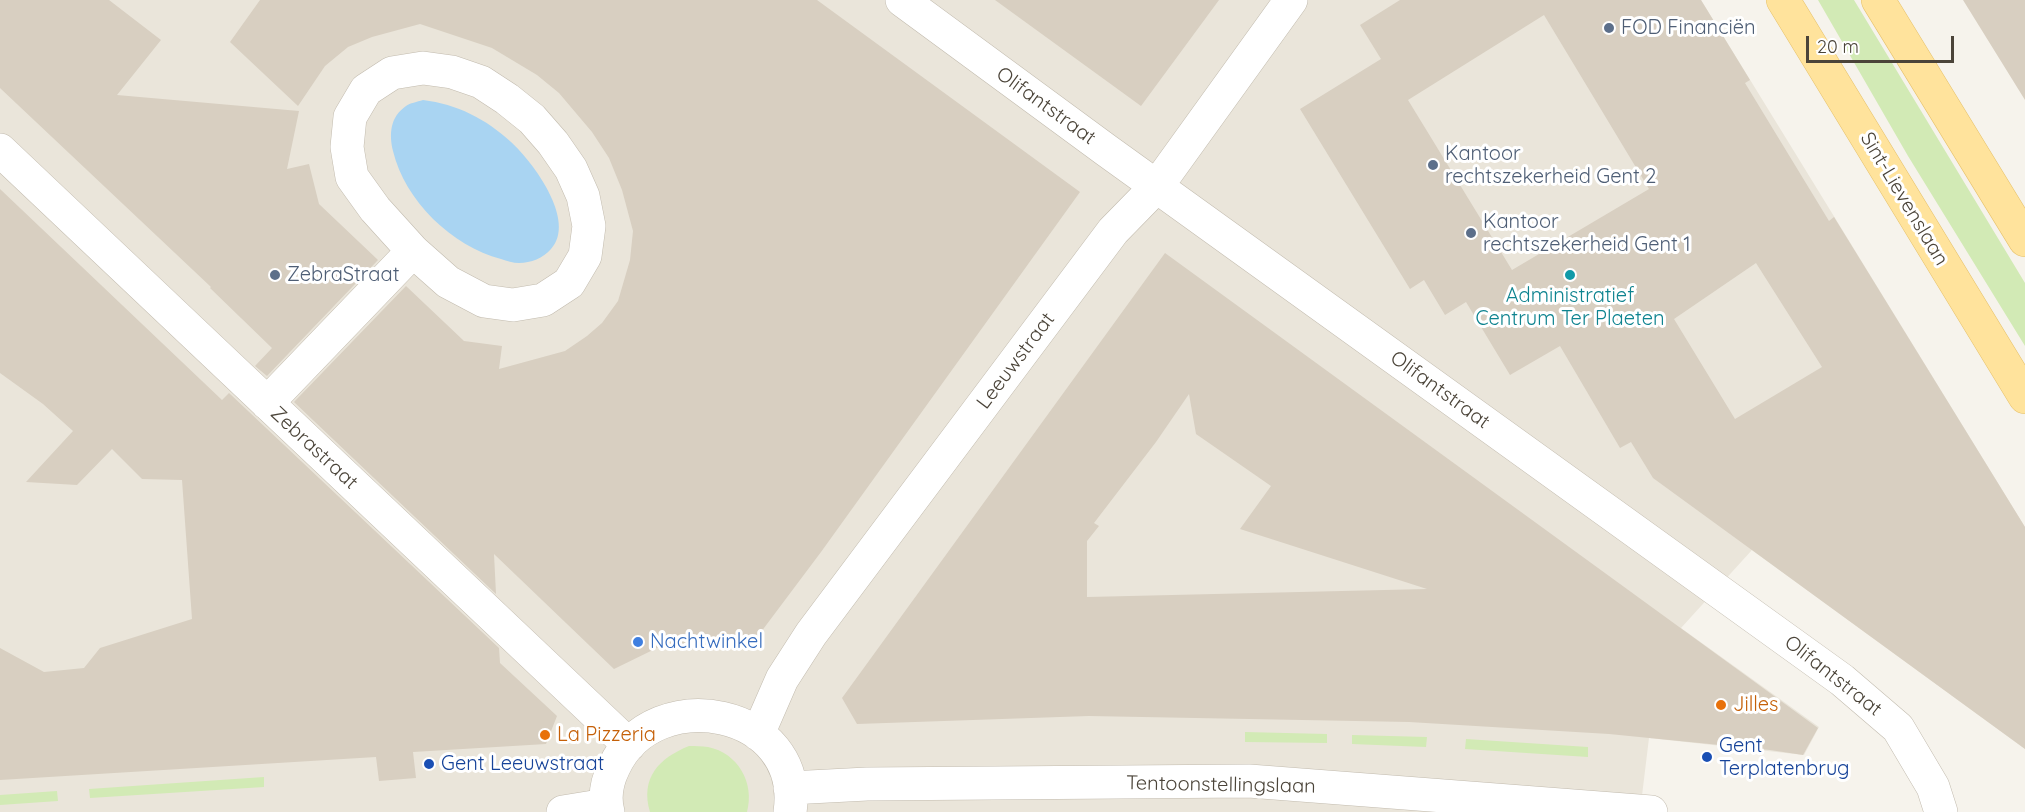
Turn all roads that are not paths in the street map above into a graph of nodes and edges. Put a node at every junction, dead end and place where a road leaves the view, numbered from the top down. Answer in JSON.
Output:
{"nodes":[{"id":1,"x":902,"y":0,"type":"edge"},
{"id":2,"x":1291,"y":0,"type":"edge"},
{"id":3,"x":1783,"y":0,"type":"edge"},
{"id":4,"x":1878,"y":0,"type":"edge"},
{"id":5,"x":938,"y":10,"type":"edge"},
{"id":6,"x":0,"y":150,"type":"edge"},
{"id":7,"x":1157,"y":186,"type":"junction"},
{"id":8,"x":2025,"y":240,"type":"edge"},
{"id":9,"x":413,"y":251,"type":"junction"},
{"id":10,"x":2025,"y":397,"type":"edge"},
{"id":11,"x":267,"y":403,"type":"junction"},
{"id":12,"x":758,"y":734,"type":"junction"},
{"id":13,"x":629,"y":745,"type":"junction"},
{"id":14,"x":790,"y":800,"type":"edge"},
{"id":15,"x":607,"y":808,"type":"edge"},
{"id":16,"x":562,"y":812,"type":"edge"},
{"id":17,"x":1651,"y":812,"type":"edge"},
{"id":18,"x":1941,"y":812,"type":"edge"}],
"edges":[{"from":1,"to":5,"type":"street","name":"Olifantstraat"},
{"from":2,"to":7,"type":"street","name":"Leeuwstraat"},
{"from":3,"to":10,"type":"main road","name":"Sint-Lievenslaan"},
{"from":4,"to":8,"type":"main road"},
{"from":5,"to":7,"type":"street","name":"Olifantstraat"},
{"from":6,"to":11,"type":"street","name":"Zebrastraat"},
{"from":7,"to":12,"type":"street","name":"Leeuwstraat"},
{"from":7,"to":18,"type":"street","name":"Olifantstraat"},
{"from":9,"to":9,"type":"street"},
{"from":9,"to":11,"type":"street"},
{"from":11,"to":13,"type":"street","name":"Zebrastraat"},
{"from":12,"to":13,"type":"street","name":"Tentoonstellingslaan"},
{"from":12,"to":14,"type":"street","name":"Tentoonstellingslaan"},
{"from":13,"to":15,"type":"street","name":"Tentoonstellingslaan"},
{"from":14,"to":17,"type":"street","name":"Tentoonstellingslaan"},
{"from":15,"to":16,"type":"street","name":"Tentoonstellingslaan"}]}
